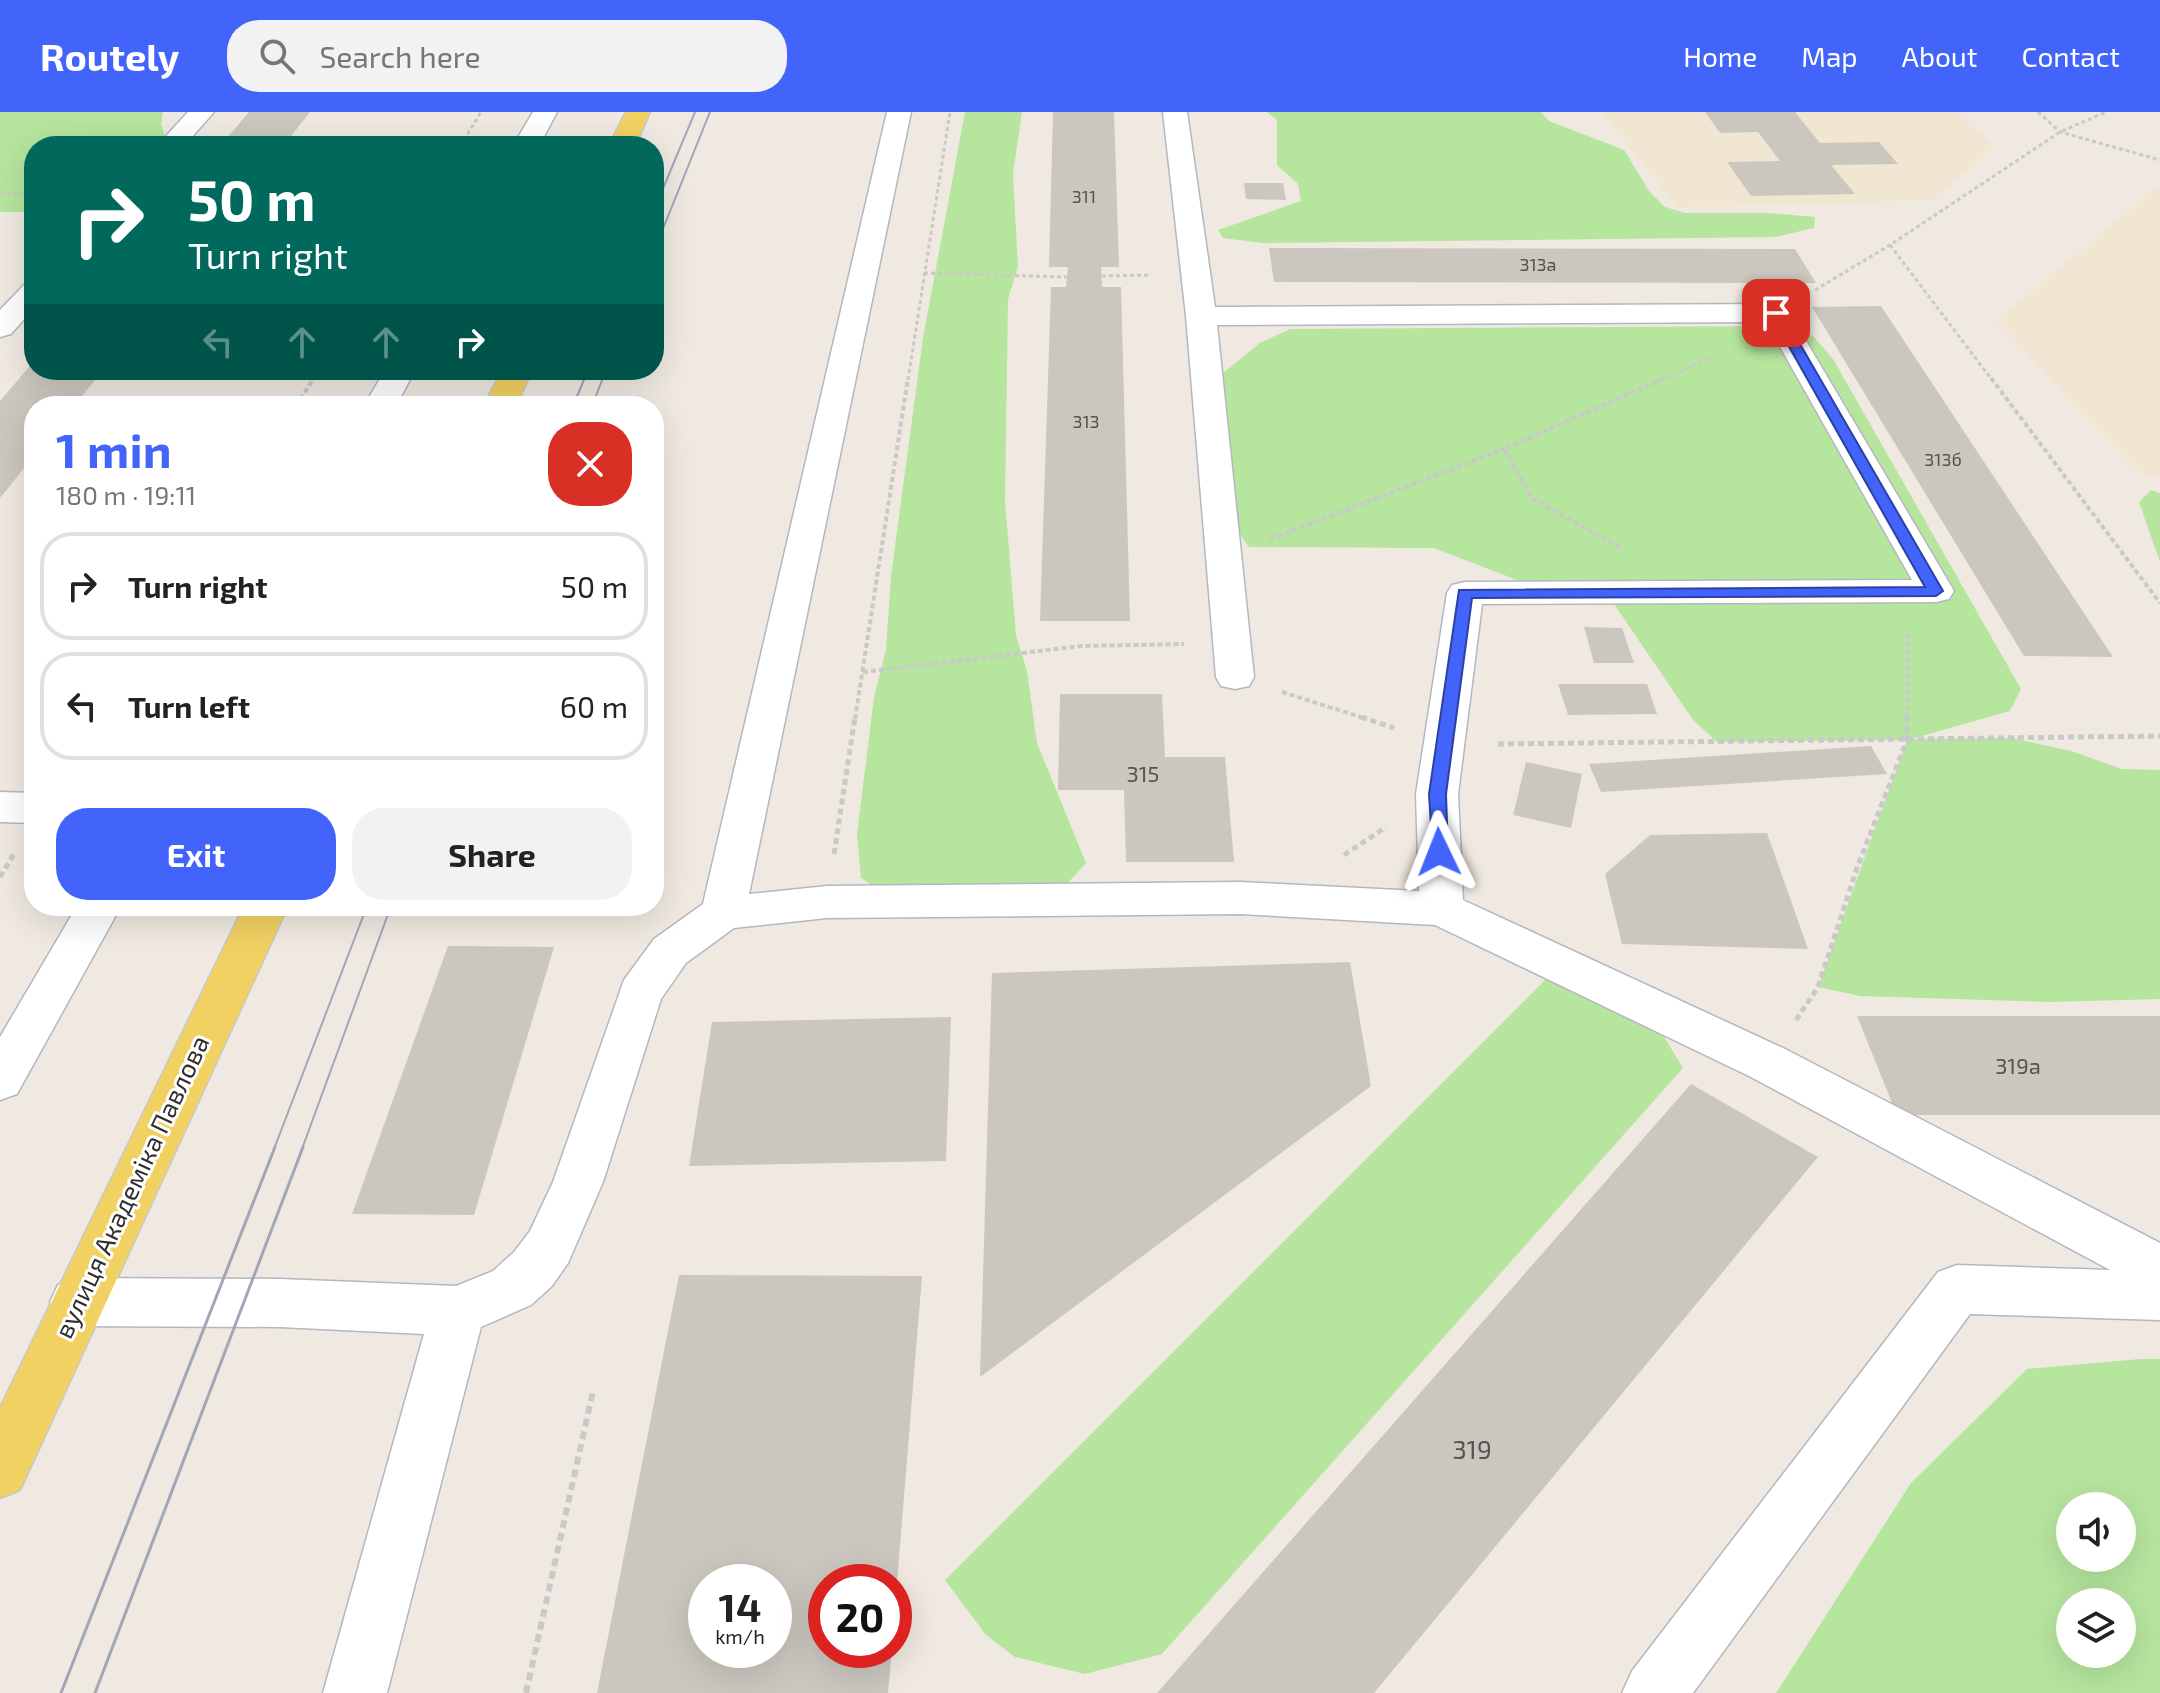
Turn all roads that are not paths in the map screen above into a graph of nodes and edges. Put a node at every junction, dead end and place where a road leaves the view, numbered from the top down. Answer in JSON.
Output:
{"nodes":[{"id":1,"x":202,"y":112,"type":"edge"},
{"id":2,"x":545,"y":112,"type":"edge"},
{"id":3,"x":638,"y":112,"type":"edge"},
{"id":4,"x":899,"y":112,"type":"edge"},
{"id":5,"x":1175,"y":112,"type":"edge"},
{"id":6,"x":179,"y":136,"type":"edge"},
{"id":7,"x":532,"y":136,"type":"edge"},
{"id":8,"x":627,"y":136,"type":"edge"},
{"id":9,"x":21,"y":296,"type":"edge"},
{"id":10,"x":1201,"y":316,"type":"junction"},
{"id":11,"x":0,"y":328,"type":"edge"},
{"id":12,"x":1235,"y":677,"type":"road end"},
{"id":13,"x":0,"y":807,"type":"edge"},
{"id":14,"x":24,"y":808,"type":"edge"},
{"id":15,"x":1441,"y":909,"type":"junction"},
{"id":16,"x":723,"y":913,"type":"junction"},
{"id":17,"x":93,"y":916,"type":"edge"},
{"id":18,"x":261,"y":916,"type":"edge"},
{"id":19,"x":0,"y":1080,"type":"edge"},
{"id":20,"x":2160,"y":1270,"type":"edge"},
{"id":21,"x":2160,"y":1296,"type":"edge"},
{"id":22,"x":77,"y":1302,"type":"junction"},
{"id":23,"x":458,"y":1311,"type":"junction"},
{"id":24,"x":0,"y":1470,"type":"edge"},
{"id":25,"x":355,"y":1693,"type":"edge"},
{"id":26,"x":1654,"y":1693,"type":"edge"}],
"edges":[{"from":1,"to":6,"type":"lane"},
{"from":2,"to":7,"type":"lane"},
{"from":3,"to":8,"type":"main road"},
{"from":4,"to":16,"type":"lane"},
{"from":5,"to":10,"type":"lane"},
{"from":9,"to":11,"type":"lane"},
{"from":10,"to":12,"type":"lane"},
{"from":10,"to":15,"type":"lane"},
{"from":13,"to":14,"type":"lane"},
{"from":15,"to":16,"type":"lane"},
{"from":15,"to":20,"type":"lane"},
{"from":16,"to":23,"type":"lane"},
{"from":17,"to":19,"type":"lane"},
{"from":18,"to":22,"type":"main road","name":"вулиця Академіка Павлова"},
{"from":21,"to":26,"type":"lane"},
{"from":22,"to":23,"type":"lane"},
{"from":22,"to":24,"type":"main road","name":"вулиця Академіка Павлова"},
{"from":23,"to":25,"type":"lane"}]}
